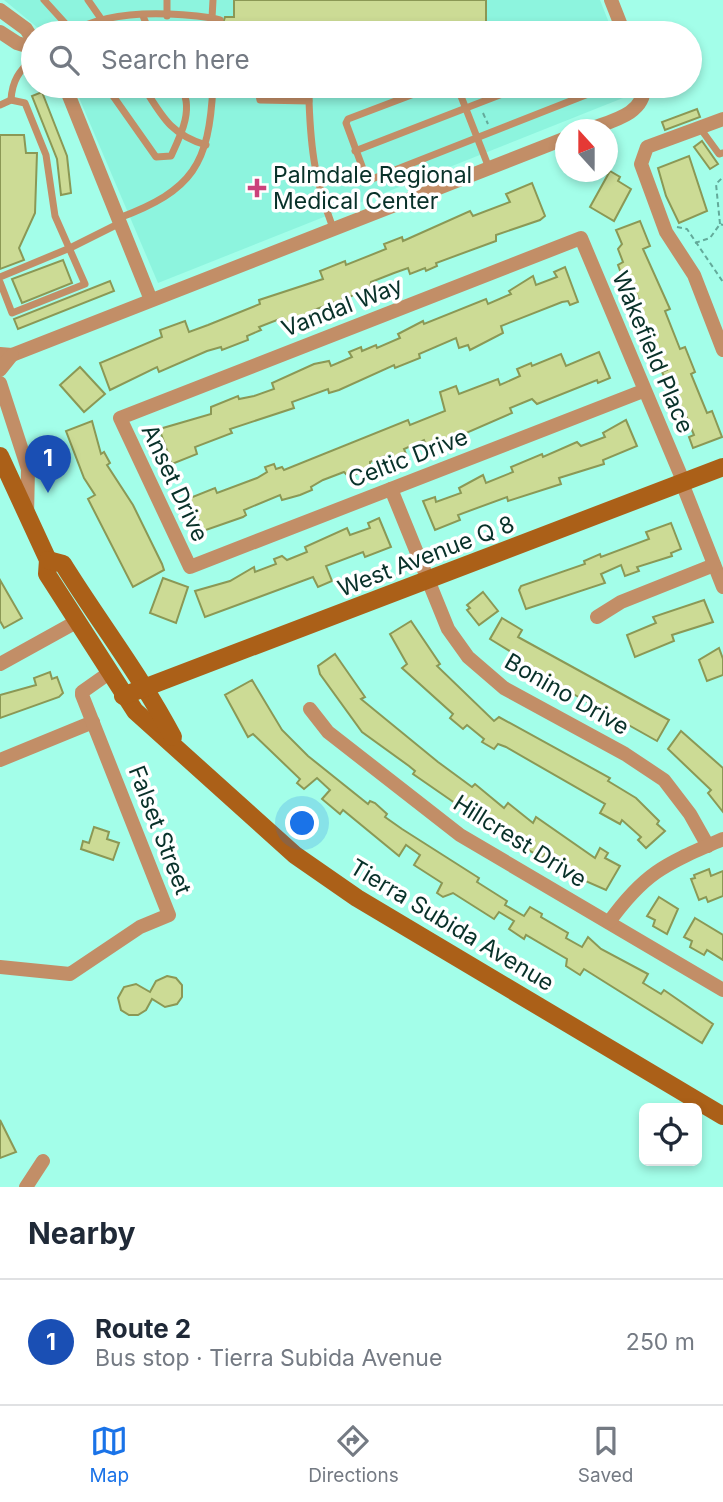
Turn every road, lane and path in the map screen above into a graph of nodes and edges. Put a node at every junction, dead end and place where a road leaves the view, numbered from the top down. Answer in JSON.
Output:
{"nodes":[{"id":1,"x":44,"y":0,"type":"edge"},
{"id":2,"x":88,"y":0,"type":"edge"},
{"id":3,"x":167,"y":0,"type":"edge"},
{"id":4,"x":213,"y":0,"type":"edge"},
{"id":5,"x":611,"y":0,"type":"edge"},
{"id":6,"x":0,"y":10,"type":"edge"},
{"id":7,"x":143,"y":16,"type":"junction"},
{"id":8,"x":167,"y":16,"type":"junction"},
{"id":9,"x":216,"y":19,"type":"joint"},
{"id":10,"x":103,"y":20,"type":"joint"},
{"id":11,"x":62,"y":21,"type":"edge"},
{"id":12,"x":145,"y":21,"type":"edge"},
{"id":13,"x":619,"y":21,"type":"edge"},
{"id":14,"x":21,"y":25,"type":"edge"},
{"id":15,"x":0,"y":32,"type":"edge"},
{"id":16,"x":21,"y":44,"type":"edge"},
{"id":17,"x":21,"y":69,"type":"edge"},
{"id":18,"x":70,"y":98,"type":"edge"},
{"id":19,"x":114,"y":98,"type":"edge"},
{"id":20,"x":150,"y":98,"type":"edge"},
{"id":21,"x":186,"y":98,"type":"edge"},
{"id":22,"x":212,"y":98,"type":"edge"},
{"id":23,"x":260,"y":98,"type":"edge"},
{"id":24,"x":309,"y":98,"type":"edge"},
{"id":25,"x":403,"y":98,"type":"edge"},
{"id":26,"x":461,"y":98,"type":"edge"},
{"id":27,"x":477,"y":98,"type":"edge"},
{"id":28,"x":492,"y":98,"type":"edge"},
{"id":29,"x":578,"y":98,"type":"edge"},
{"id":30,"x":644,"y":98,"type":"edge"},
{"id":31,"x":11,"y":100,"type":"junction"},
{"id":32,"x":309,"y":101,"type":"junction"},
{"id":33,"x":479,"y":103,"type":"junction"},
{"id":34,"x":0,"y":105,"type":"edge"},
{"id":35,"x":465,"y":109,"type":"junction"},
{"id":36,"x":614,"y":119,"type":"edge"},
{"id":37,"x":723,"y":119,"type":"edge"},
{"id":38,"x":699,"y":128,"type":"junction"},
{"id":39,"x":492,"y":132,"type":"junction"},
{"id":40,"x":181,"y":135,"type":"junction"},
{"id":41,"x":476,"y":138,"type":"junction"},
{"id":42,"x":555,"y":142,"type":"edge"},
{"id":43,"x":206,"y":145,"type":"junction"},
{"id":44,"x":355,"y":151,"type":"junction"},
{"id":45,"x":723,"y":153,"type":"edge"},
{"id":46,"x":489,"y":168,"type":"junction"},
{"id":47,"x":723,"y":177,"type":"edge"},
{"id":48,"x":120,"y":220,"type":"junction"},
{"id":49,"x":721,"y":224,"type":"edge"},
{"id":50,"x":334,"y":229,"type":"junction"},
{"id":51,"x":669,"y":236,"type":"junction"},
{"id":52,"x":581,"y":238,"type":"joint"},
{"id":53,"x":695,"y":243,"type":"junction"},
{"id":54,"x":70,"y":248,"type":"junction"},
{"id":55,"x":0,"y":279,"type":"edge"},
{"id":56,"x":723,"y":282,"type":"edge"},
{"id":57,"x":151,"y":300,"type":"junction"},
{"id":58,"x":723,"y":350,"type":"edge"},
{"id":59,"x":6,"y":354,"type":"edge"},
{"id":60,"x":0,"y":370,"type":"edge"},
{"id":61,"x":0,"y":376,"type":"edge"},
{"id":62,"x":0,"y":383,"type":"edge"},
{"id":63,"x":643,"y":391,"type":"junction"},
{"id":64,"x":120,"y":418,"type":"joint"},
{"id":65,"x":0,"y":456,"type":"edge"},
{"id":66,"x":723,"y":467,"type":"edge"},
{"id":67,"x":683,"y":483,"type":"junction"},
{"id":68,"x":391,"y":489,"type":"junction"},
{"id":69,"x":27,"y":518,"type":"junction"},
{"id":70,"x":48,"y":560,"type":"junction"},
{"id":71,"x":714,"y":565,"type":"junction"},
{"id":72,"x":190,"y":567,"type":"joint"},
{"id":73,"x":429,"y":581,"type":"junction"},
{"id":74,"x":723,"y":587,"type":"edge"},
{"id":75,"x":597,"y":617,"type":"dead end"},
{"id":76,"x":76,"y":622,"type":"junction"},
{"id":77,"x":0,"y":664,"type":"edge"},
{"id":78,"x":108,"y":673,"type":"junction"},
{"id":79,"x":148,"y":690,"type":"junction"},
{"id":80,"x":123,"y":696,"type":"junction"},
{"id":81,"x":310,"y":709,"type":"dead end"},
{"id":82,"x":93,"y":722,"type":"junction"},
{"id":83,"x":177,"y":747,"type":"junction"},
{"id":84,"x":0,"y":760,"type":"edge"},
{"id":85,"x":723,"y":839,"type":"edge"},
{"id":86,"x":708,"y":846,"type":"junction"},
{"id":87,"x":609,"y":922,"type":"junction"},
{"id":88,"x":0,"y":967,"type":"edge"},
{"id":89,"x":723,"y":990,"type":"edge"},
{"id":90,"x":723,"y":1116,"type":"edge"},
{"id":91,"x":43,"y":1161,"type":"dead end"},
{"id":92,"x":26,"y":1187,"type":"edge"}],
"edges":[{"from":1,"to":11,"type":"lane"},
{"from":2,"to":10,"type":"lane"},
{"from":3,"to":8,"type":"lane"},
{"from":4,"to":9,"type":"lane"},
{"from":5,"to":13,"type":"street"},
{"from":6,"to":14,"type":"street"},
{"from":7,"to":8,"type":"lane"},
{"from":7,"to":10,"type":"lane"},
{"from":7,"to":12,"type":"lane"},
{"from":8,"to":9,"type":"lane"},
{"from":15,"to":16,"type":"street"},
{"from":17,"to":31,"type":"lane"},
{"from":18,"to":48,"type":"street"},
{"from":19,"to":40,"type":"lane"},
{"from":20,"to":40,"type":"lane"},
{"from":21,"to":40,"type":"lane"},
{"from":22,"to":43,"type":"lane"},
{"from":23,"to":32,"type":"lane"},
{"from":24,"to":32,"type":"lane"},
{"from":25,"to":44,"type":"lane"},
{"from":26,"to":35,"type":"lane"},
{"from":27,"to":33,"type":"path"},
{"from":28,"to":33,"type":"lane"},
{"from":29,"to":39,"type":"lane"},
{"from":30,"to":36,"type":"street"},
{"from":31,"to":34,"type":"lane"},
{"from":31,"to":54,"type":"lane"},
{"from":32,"to":50,"type":"lane"},
{"from":33,"to":35,"type":"lane"},
{"from":33,"to":39,"type":"path"},
{"from":35,"to":41,"type":"lane"},
{"from":35,"to":44,"type":"lane"},
{"from":37,"to":38,"type":"street"},
{"from":38,"to":45,"type":"lane"},
{"from":38,"to":51,"type":"street"},
{"from":39,"to":41,"type":"lane"},
{"from":40,"to":43,"type":"lane"},
{"from":41,"to":44,"type":"lane"},
{"from":41,"to":46,"type":"lane"},
{"from":42,"to":46,"type":"street"},
{"from":43,"to":48,"type":"lane"},
{"from":46,"to":50,"type":"street"},
{"from":47,"to":49,"type":"path"},
{"from":48,"to":54,"type":"lane"},
{"from":48,"to":57,"type":"street"},
{"from":49,"to":53,"type":"path"},
{"from":50,"to":57,"type":"street"},
{"from":51,"to":53,"type":"path"},
{"from":51,"to":58,"type":"street"},
{"from":52,"to":63,"type":"street","name":"Wakefield Place"},
{"from":52,"to":64,"type":"street","name":"Vandal Way"},
{"from":53,"to":56,"type":"path"},
{"from":54,"to":55,"type":"lane"},
{"from":54,"to":55,"type":"lane"},
{"from":57,"to":59,"type":"street"},
{"from":59,"to":60,"type":"street"},
{"from":60,"to":61,"type":"street"},
{"from":62,"to":69,"type":"street"},
{"from":63,"to":67,"type":"street","name":"Wakefield Place"},
{"from":63,"to":68,"type":"street","name":"Celtic Drive"},
{"from":64,"to":72,"type":"street","name":"Anset Drive"},
{"from":65,"to":69,"type":"main road","name":"Tierra Subida Avenue"},
{"from":66,"to":67,"type":"main road","name":"West Avenue Q 8"},
{"from":67,"to":71,"type":"street","name":"Wakefield Place"},
{"from":67,"to":73,"type":"main road","name":"West Avenue Q 8"},
{"from":68,"to":72,"type":"street","name":"Celtic Drive"},
{"from":68,"to":73,"type":"street","name":"Bonino Drive"},
{"from":69,"to":70,"type":"main road","name":"Tierra Subida Avenue"},
{"from":70,"to":76,"type":"main road","name":"Tierra Subida Avenue"},
{"from":70,"to":79,"type":"main road","name":"Tierra Subida Avenue"},
{"from":71,"to":74,"type":"street","name":"Wakefield Place"},
{"from":71,"to":75,"type":"street"},
{"from":73,"to":79,"type":"main road","name":"West Avenue Q 8"},
{"from":73,"to":86,"type":"street","name":"Bonino Drive"},
{"from":76,"to":77,"type":"street"},
{"from":76,"to":78,"type":"main road","name":"Tierra Subida Avenue"},
{"from":78,"to":80,"type":"main road","name":"Tierra Subida Avenue"},
{"from":78,"to":82,"type":"street"},
{"from":79,"to":80,"type":"main road","name":"West Avenue Q 8"},
{"from":79,"to":83,"type":"main road","name":"Tierra Subida Avenue"},
{"from":80,"to":83,"type":"main road","name":"Tierra Subida Avenue"},
{"from":81,"to":87,"type":"street","name":"Hillcrest Drive"},
{"from":82,"to":84,"type":"street"},
{"from":82,"to":88,"type":"street","name":"Falset Street"},
{"from":83,"to":90,"type":"main road","name":"Tierra Subida Avenue"},
{"from":85,"to":86,"type":"street"},
{"from":86,"to":87,"type":"street"},
{"from":87,"to":89,"type":"street","name":"Hillcrest Drive"},
{"from":91,"to":92,"type":"street"}]}
